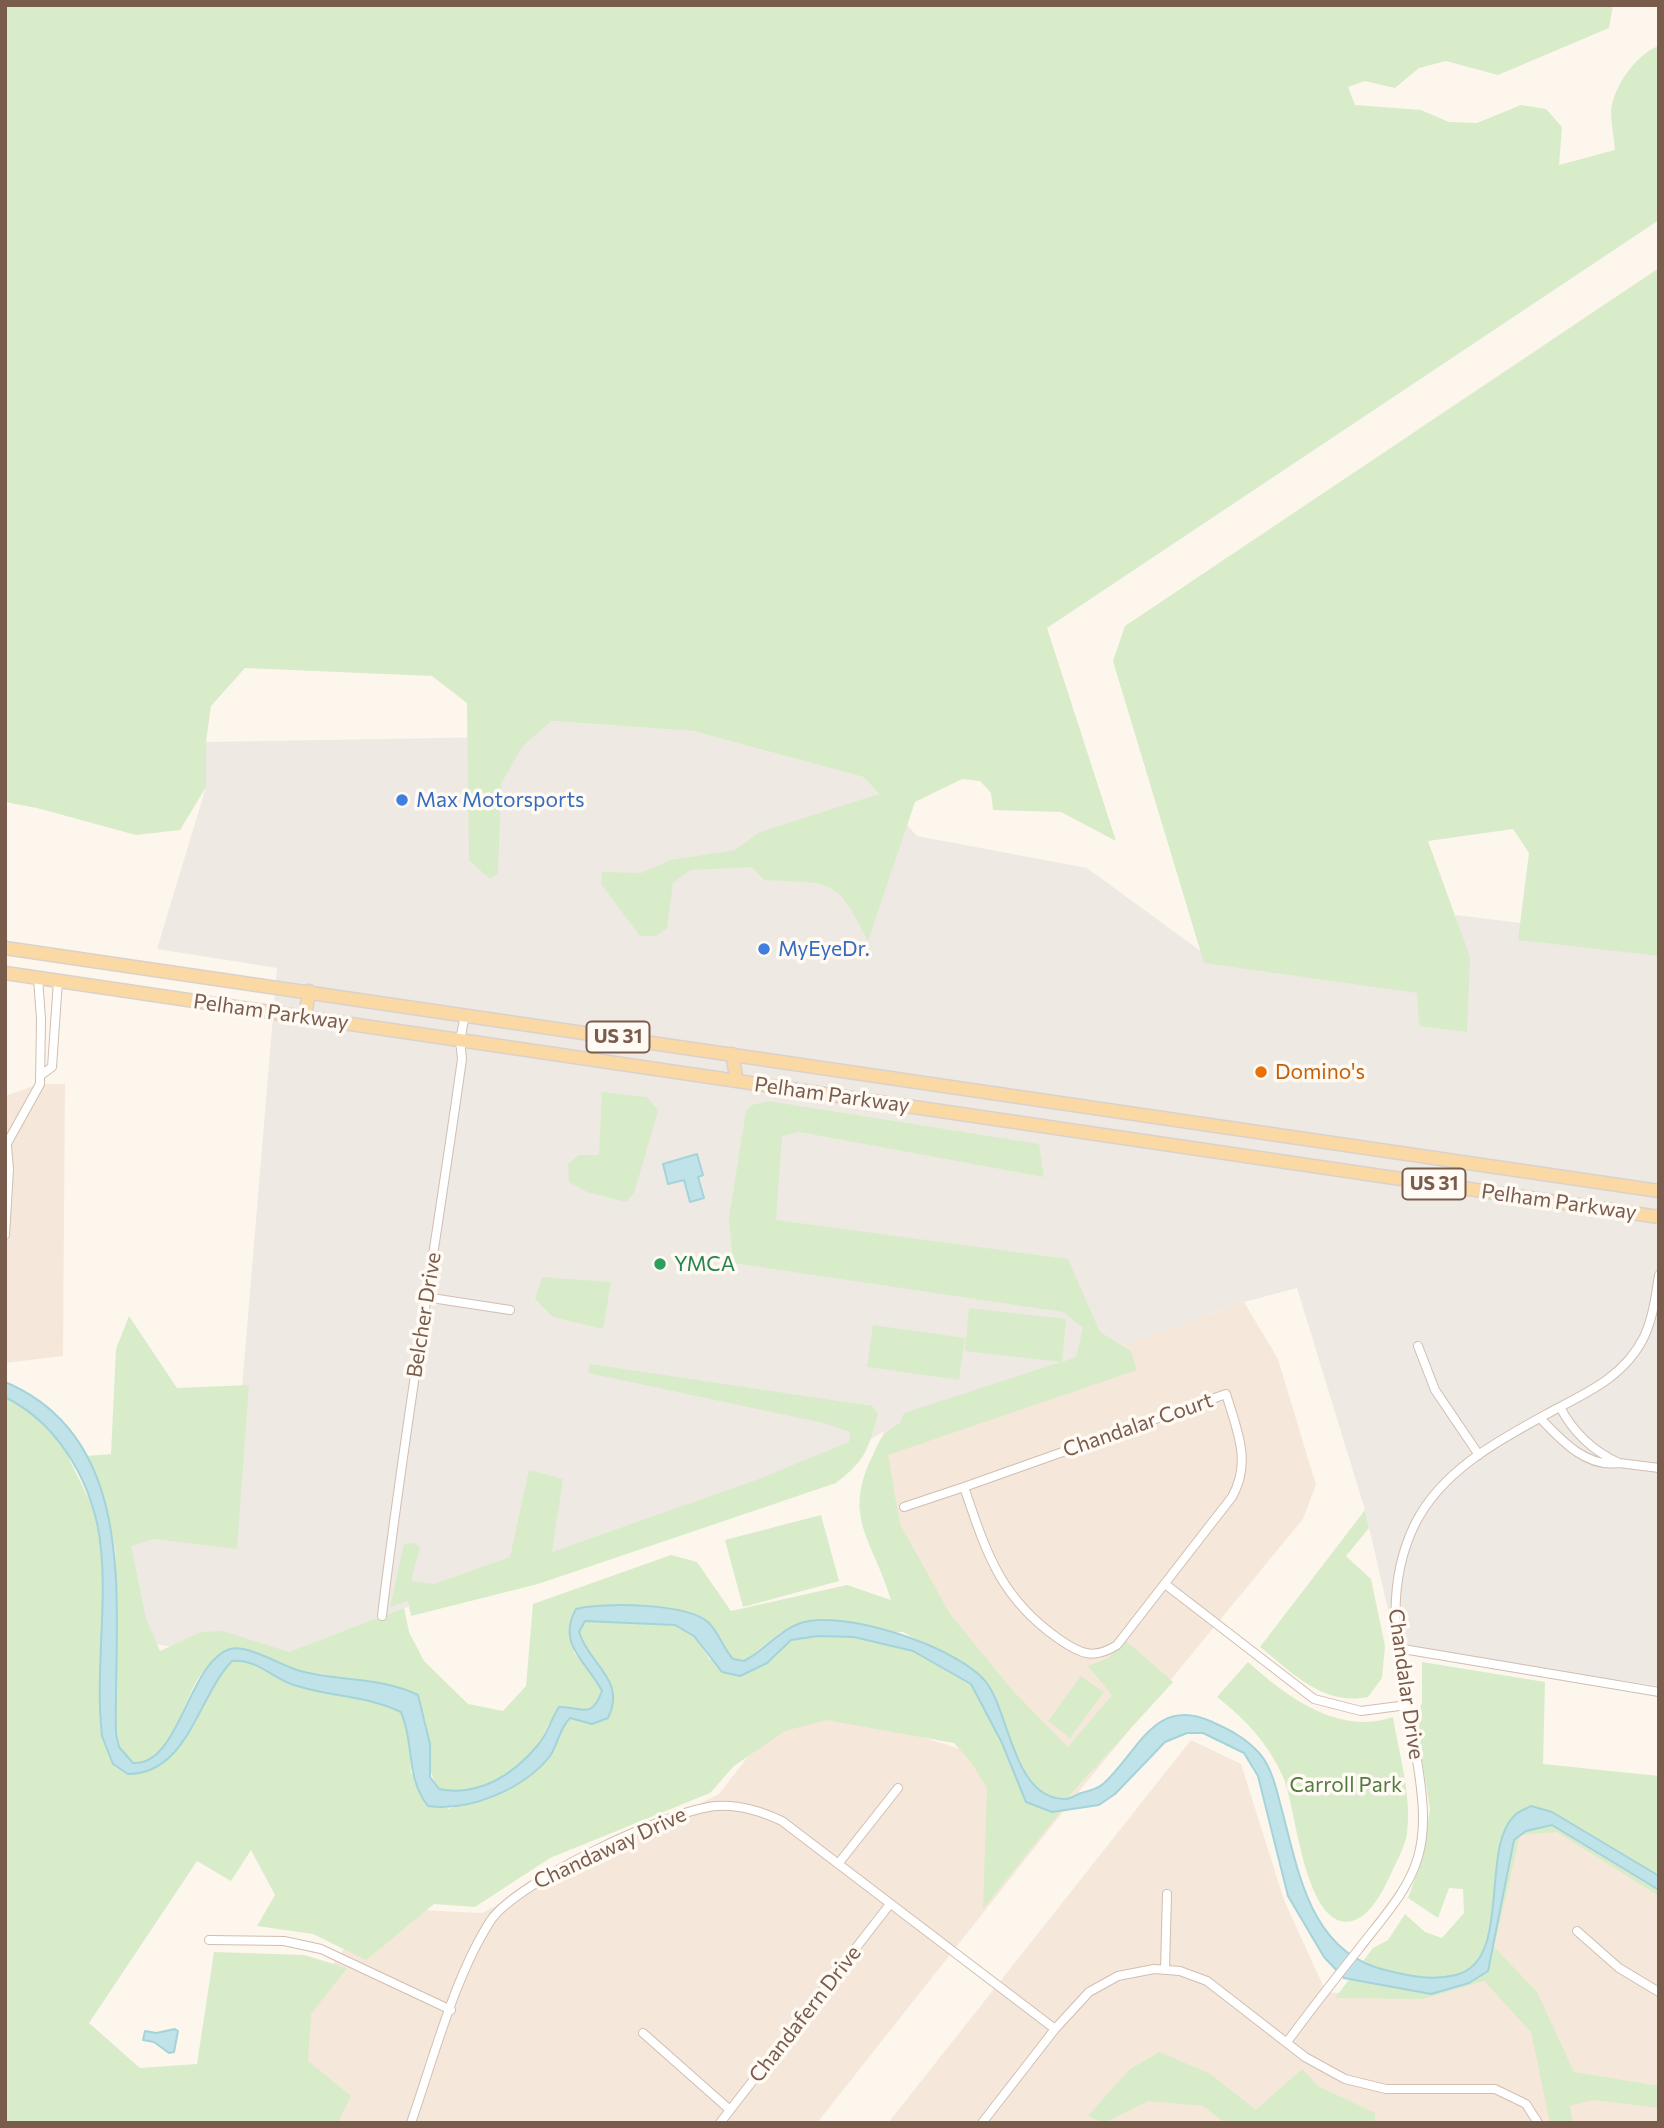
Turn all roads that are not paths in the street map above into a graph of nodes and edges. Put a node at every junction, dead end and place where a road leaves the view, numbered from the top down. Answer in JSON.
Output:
{"nodes":[{"id":1,"x":5,"y":948,"type":"edge"},
{"id":2,"x":40,"y":953,"type":"junction"},
{"id":3,"x":5,"y":973,"type":"edge"},
{"id":4,"x":38,"y":978,"type":"junction"},
{"id":5,"x":58,"y":981,"type":"junction"},
{"id":6,"x":309,"y":992,"type":"junction"},
{"id":7,"x":383,"y":1002,"type":"junction"},
{"id":8,"x":465,"y":1015,"type":"junction"},
{"id":9,"x":305,"y":1017,"type":"junction"},
{"id":10,"x":522,"y":1023,"type":"junction"},
{"id":11,"x":379,"y":1028,"type":"junction"},
{"id":12,"x":460,"y":1040,"type":"junction"},
{"id":13,"x":517,"y":1048,"type":"junction"},
{"id":14,"x":732,"y":1054,"type":"junction"},
{"id":15,"x":41,"y":1075,"type":"junction"},
{"id":16,"x":737,"y":1081,"type":"junction"},
{"id":17,"x":1063,"y":1103,"type":"junction"},
{"id":18,"x":1213,"y":1126,"type":"junction"},
{"id":19,"x":1060,"y":1128,"type":"junction"},
{"id":20,"x":6,"y":1146,"type":"edge"},
{"id":21,"x":1350,"y":1146,"type":"junction"},
{"id":22,"x":1210,"y":1150,"type":"junction"},
{"id":23,"x":1348,"y":1171,"type":"junction"},
{"id":24,"x":1606,"y":1183,"type":"junction"},
{"id":25,"x":1659,"y":1191,"type":"edge"},
{"id":26,"x":1604,"y":1209,"type":"junction"},
{"id":27,"x":1659,"y":1217,"type":"edge"},
{"id":28,"x":5,"y":1235,"type":"edge"},
{"id":29,"x":1659,"y":1275,"type":"edge"},
{"id":30,"x":425,"y":1297,"type":"junction"},
{"id":31,"x":510,"y":1310,"type":"dead end"},
{"id":32,"x":1418,"y":1346,"type":"dead end"},
{"id":33,"x":1560,"y":1407,"type":"junction"},
{"id":34,"x":1540,"y":1418,"type":"junction"},
{"id":35,"x":1479,"y":1455,"type":"junction"},
{"id":36,"x":1619,"y":1463,"type":"junction"},
{"id":37,"x":1659,"y":1468,"type":"edge"},
{"id":38,"x":964,"y":1487,"type":"junction"},
{"id":39,"x":904,"y":1507,"type":"dead end"},
{"id":40,"x":1165,"y":1584,"type":"junction"},
{"id":41,"x":382,"y":1616,"type":"dead end"},
{"id":42,"x":1397,"y":1648,"type":"junction"},
{"id":43,"x":1659,"y":1692,"type":"edge"},
{"id":44,"x":1407,"y":1705,"type":"junction"},
{"id":45,"x":898,"y":1788,"type":"dead end"},
{"id":46,"x":838,"y":1864,"type":"junction"},
{"id":47,"x":1167,"y":1894,"type":"dead end"},
{"id":48,"x":890,"y":1904,"type":"junction"},
{"id":49,"x":1577,"y":1931,"type":"dead end"},
{"id":50,"x":209,"y":1940,"type":"dead end"},
{"id":51,"x":1165,"y":1969,"type":"junction"},
{"id":52,"x":1659,"y":1992,"type":"edge"},
{"id":53,"x":451,"y":2010,"type":"junction"},
{"id":54,"x":1055,"y":2029,"type":"junction"},
{"id":55,"x":643,"y":2033,"type":"dead end"},
{"id":56,"x":1287,"y":2042,"type":"junction"},
{"id":57,"x":730,"y":2110,"type":"junction"},
{"id":58,"x":411,"y":2123,"type":"edge"},
{"id":59,"x":720,"y":2123,"type":"edge"},
{"id":60,"x":982,"y":2123,"type":"edge"},
{"id":61,"x":1538,"y":2123,"type":"edge"}],
"edges":[{"from":1,"to":2,"type":"main road","name":"Pelham Parkway","number":"US 31"},
{"from":2,"to":4,"type":"main road"},
{"from":2,"to":6,"type":"main road","name":"Pelham Parkway","number":"US 31"},
{"from":3,"to":4,"type":"main road","name":"Pelham Parkway","number":"US 31"},
{"from":4,"to":5,"type":"main road","name":"Pelham Parkway","number":"US 31"},
{"from":4,"to":15,"type":"street"},
{"from":5,"to":9,"type":"main road","name":"Pelham Parkway","number":"US 31"},
{"from":5,"to":15,"type":"street"},
{"from":6,"to":7,"type":"main road","name":"Pelham Parkway","number":"US 31"},
{"from":6,"to":9,"type":"main road"},
{"from":7,"to":8,"type":"main road","name":"Pelham Parkway","number":"US 31"},
{"from":7,"to":11,"type":"main road"},
{"from":8,"to":10,"type":"main road","name":"Pelham Parkway","number":"US 31"},
{"from":8,"to":12,"type":"street","name":"Belcher Drive"},
{"from":9,"to":11,"type":"main road","name":"Pelham Parkway","number":"US 31"},
{"from":10,"to":13,"type":"main road"},
{"from":10,"to":14,"type":"main road","name":"Pelham Parkway","number":"US 31"},
{"from":11,"to":12,"type":"main road","name":"Pelham Parkway","number":"US 31"},
{"from":12,"to":13,"type":"main road","name":"Pelham Parkway","number":"US 31"},
{"from":12,"to":30,"type":"street","name":"Belcher Drive"},
{"from":13,"to":16,"type":"main road","name":"Pelham Parkway","number":"US 31"},
{"from":14,"to":16,"type":"main road"},
{"from":14,"to":17,"type":"main road","name":"Pelham Parkway","number":"US 31"},
{"from":15,"to":20,"type":"street"},
{"from":16,"to":19,"type":"main road","name":"Pelham Parkway","number":"US 31"},
{"from":17,"to":18,"type":"main road","name":"Pelham Parkway","number":"US 31"},
{"from":17,"to":19,"type":"main road"},
{"from":18,"to":21,"type":"main road","name":"Pelham Parkway","number":"US 31"},
{"from":18,"to":22,"type":"main road"},
{"from":19,"to":22,"type":"main road","name":"Pelham Parkway","number":"US 31"},
{"from":20,"to":28,"type":"street"},
{"from":21,"to":23,"type":"main road"},
{"from":21,"to":24,"type":"main road","name":"Pelham Parkway","number":"US 31"},
{"from":22,"to":23,"type":"main road","name":"Pelham Parkway","number":"US 31"},
{"from":23,"to":26,"type":"main road","name":"Pelham Parkway","number":"US 31"},
{"from":24,"to":25,"type":"main road","name":"Pelham Parkway","number":"US 31"},
{"from":24,"to":26,"type":"main road"},
{"from":26,"to":27,"type":"main road","name":"Pelham Parkway","number":"US 31"},
{"from":29,"to":33,"type":"street","name":"Chandalar Drive"},
{"from":30,"to":31,"type":"street"},
{"from":30,"to":41,"type":"street","name":"Belcher Drive"},
{"from":32,"to":35,"type":"street"},
{"from":33,"to":34,"type":"street","name":"Chandalar Drive"},
{"from":33,"to":36,"type":"street"},
{"from":34,"to":35,"type":"street","name":"Chandalar Drive"},
{"from":34,"to":36,"type":"street"},
{"from":35,"to":42,"type":"street","name":"Chandalar Drive"},
{"from":36,"to":37,"type":"street"},
{"from":38,"to":39,"type":"street","name":"Chandalar Court"},
{"from":38,"to":40,"type":"street","name":"Chandalar Court"},
{"from":38,"to":40,"type":"street","name":"Chandalar Court"},
{"from":40,"to":44,"type":"street"},
{"from":42,"to":43,"type":"street"},
{"from":42,"to":44,"type":"street","name":"Chandalar Drive"},
{"from":44,"to":56,"type":"street","name":"Chandalar Drive"},
{"from":45,"to":46,"type":"street"},
{"from":46,"to":48,"type":"street","name":"Chandaway Drive"},
{"from":46,"to":53,"type":"street","name":"Chandaway Drive"},
{"from":47,"to":51,"type":"street"},
{"from":48,"to":54,"type":"street","name":"Chandaway Drive"},
{"from":48,"to":57,"type":"street","name":"Chandafern Drive"},
{"from":49,"to":52,"type":"street"},
{"from":50,"to":53,"type":"street"},
{"from":51,"to":54,"type":"street"},
{"from":51,"to":56,"type":"street"},
{"from":53,"to":58,"type":"street","name":"Chandaway Drive"},
{"from":54,"to":60,"type":"street"},
{"from":55,"to":57,"type":"street"},
{"from":56,"to":61,"type":"street"},
{"from":57,"to":59,"type":"street","name":"Chandafern Drive"}]}
